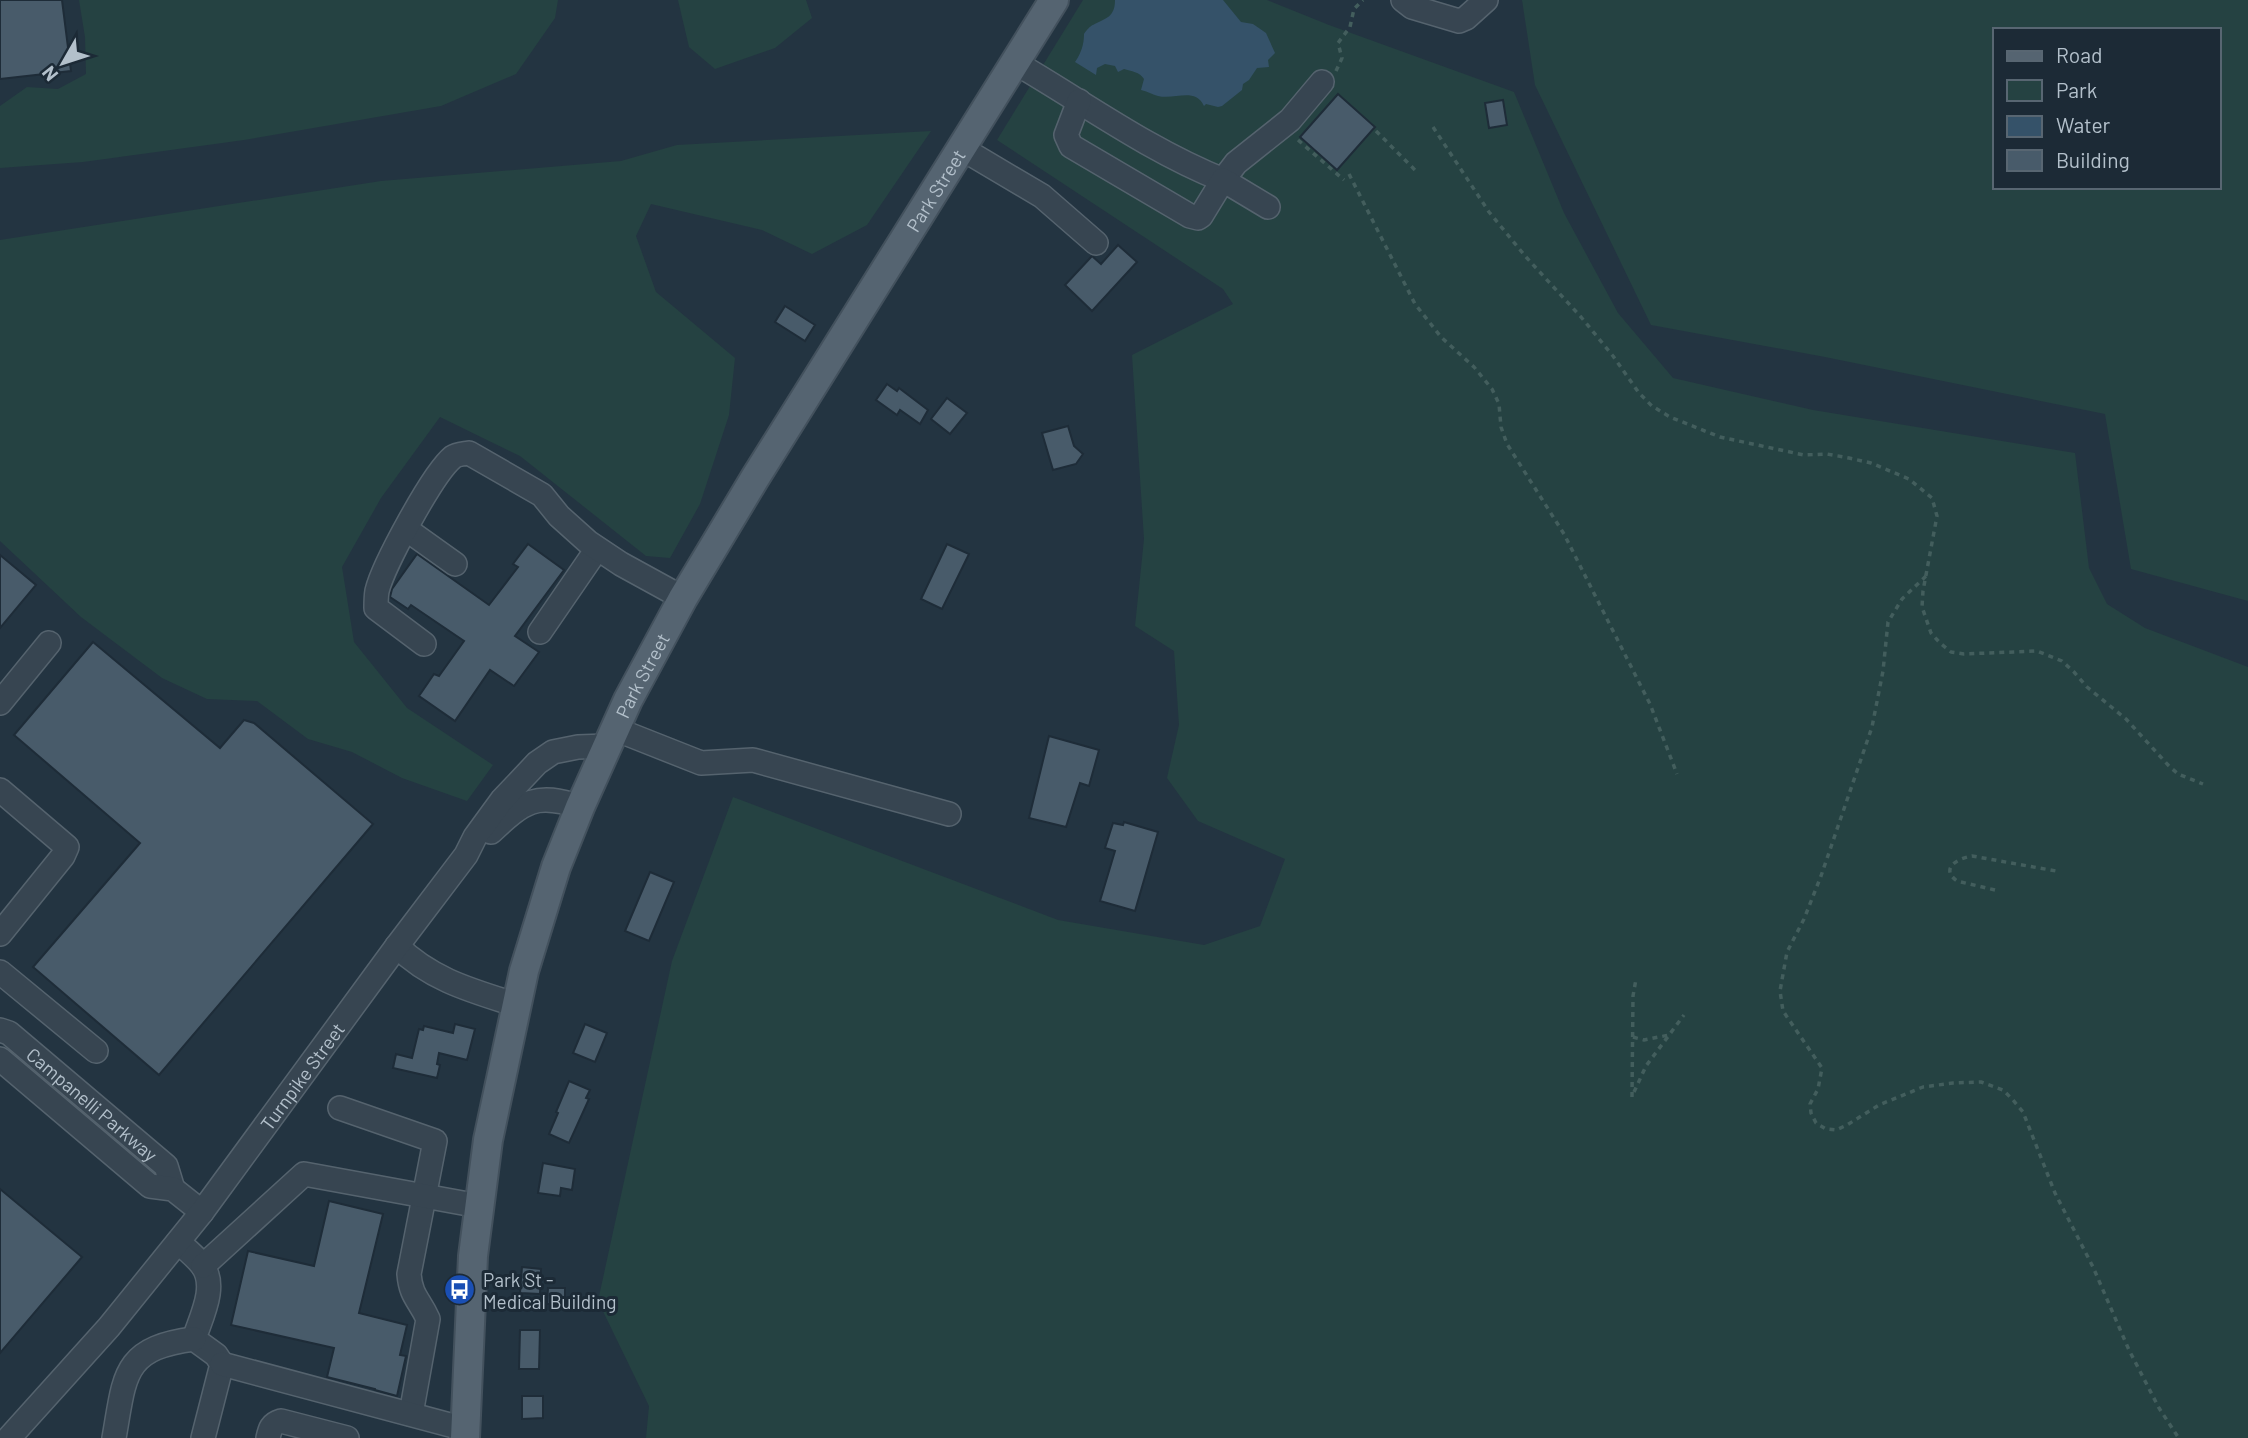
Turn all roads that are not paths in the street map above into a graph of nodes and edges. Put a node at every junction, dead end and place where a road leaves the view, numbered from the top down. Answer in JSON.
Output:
{"nodes":[{"id":1,"x":1054,"y":0,"type":"edge"},
{"id":2,"x":1486,"y":0,"type":"edge"},
{"id":3,"x":1404,"y":2,"type":"edge"},
{"id":4,"x":1014,"y":62,"type":"junction"},
{"id":5,"x":1322,"y":82,"type":"dead end"},
{"id":6,"x":1079,"y":101,"type":"junction"},
{"id":7,"x":961,"y":148,"type":"junction"},
{"id":8,"x":1223,"y":180,"type":"junction"},
{"id":9,"x":1268,"y":207,"type":"dead end"},
{"id":10,"x":1096,"y":243,"type":"dead end"},
{"id":11,"x":406,"y":529,"type":"junction"},
{"id":12,"x":597,"y":549,"type":"junction"},
{"id":13,"x":455,"y":564,"type":"dead end"},
{"id":14,"x":683,"y":598,"type":"junction"},
{"id":15,"x":540,"y":632,"type":"dead end"},
{"id":16,"x":49,"y":643,"type":"dead end"},
{"id":17,"x":424,"y":644,"type":"dead end"},
{"id":18,"x":0,"y":703,"type":"edge"},
{"id":19,"x":610,"y":738,"type":"junction"},
{"id":20,"x":0,"y":790,"type":"edge"},
{"id":21,"x":580,"y":807,"type":"junction"},
{"id":22,"x":949,"y":814,"type":"dead end"},
{"id":23,"x":466,"y":855,"type":"junction"},
{"id":24,"x":0,"y":934,"type":"edge"},
{"id":25,"x":397,"y":946,"type":"junction"},
{"id":26,"x":0,"y":972,"type":"edge"},
{"id":27,"x":517,"y":1005,"type":"junction"},
{"id":28,"x":0,"y":1030,"type":"edge"},
{"id":29,"x":96,"y":1051,"type":"dead end"},
{"id":30,"x":0,"y":1059,"type":"edge"},
{"id":31,"x":340,"y":1108,"type":"dead end"},
{"id":32,"x":173,"y":1189,"type":"junction"},
{"id":33,"x":425,"y":1195,"type":"junction"},
{"id":34,"x":479,"y":1206,"type":"junction"},
{"id":35,"x":202,"y":1212,"type":"junction"},
{"id":36,"x":178,"y":1242,"type":"junction"},
{"id":37,"x":203,"y":1266,"type":"junction"},
{"id":38,"x":194,"y":1339,"type":"junction"},
{"id":39,"x":222,"y":1364,"type":"junction"},
{"id":40,"x":411,"y":1415,"type":"junction"},
{"id":41,"x":465,"y":1433,"type":"edge"},
{"id":42,"x":9,"y":1438,"type":"edge"},
{"id":43,"x":114,"y":1438,"type":"edge"},
{"id":44,"x":203,"y":1438,"type":"edge"},
{"id":45,"x":268,"y":1438,"type":"edge"},
{"id":46,"x":347,"y":1438,"type":"edge"}],
"edges":[{"from":1,"to":4,"type":"main road","name":"Park Street"},
{"from":2,"to":3,"type":"street"},
{"from":4,"to":6,"type":"street"},
{"from":4,"to":7,"type":"main road","name":"Park Street"},
{"from":5,"to":8,"type":"street"},
{"from":6,"to":8,"type":"street"},
{"from":6,"to":8,"type":"street"},
{"from":7,"to":10,"type":"street"},
{"from":7,"to":14,"type":"main road","name":"Park Street"},
{"from":8,"to":9,"type":"street"},
{"from":11,"to":12,"type":"street"},
{"from":11,"to":13,"type":"street"},
{"from":11,"to":17,"type":"street"},
{"from":12,"to":14,"type":"street"},
{"from":12,"to":15,"type":"street"},
{"from":14,"to":19,"type":"main road","name":"Park Street"},
{"from":16,"to":18,"type":"street"},
{"from":19,"to":21,"type":"main road","name":"Park Street"},
{"from":19,"to":22,"type":"street"},
{"from":19,"to":23,"type":"street","name":"Turnpike Street"},
{"from":20,"to":24,"type":"street"},
{"from":21,"to":23,"type":"street"},
{"from":21,"to":27,"type":"main road","name":"Park Street"},
{"from":23,"to":25,"type":"street","name":"Turnpike Street"},
{"from":25,"to":27,"type":"street"},
{"from":25,"to":35,"type":"street","name":"Turnpike Street"},
{"from":26,"to":29,"type":"street"},
{"from":27,"to":34,"type":"main road","name":"Park Street"},
{"from":28,"to":32,"type":"street","name":"Campanelli Parkway"},
{"from":30,"to":32,"type":"street","name":"Campanelli Parkway"},
{"from":31,"to":33,"type":"street"},
{"from":32,"to":35,"type":"street","name":"Campanelli Parkway"},
{"from":33,"to":34,"type":"street"},
{"from":33,"to":37,"type":"street"},
{"from":33,"to":40,"type":"street"},
{"from":34,"to":41,"type":"main road","name":"Park Street"},
{"from":35,"to":36,"type":"street","name":"Turnpike Street"},
{"from":36,"to":37,"type":"street"},
{"from":36,"to":42,"type":"street","name":"Turnpike Street"},
{"from":37,"to":38,"type":"street"},
{"from":38,"to":39,"type":"street"},
{"from":38,"to":43,"type":"street"},
{"from":39,"to":40,"type":"street"},
{"from":39,"to":44,"type":"street"},
{"from":40,"to":41,"type":"street"},
{"from":45,"to":46,"type":"street"}]}
